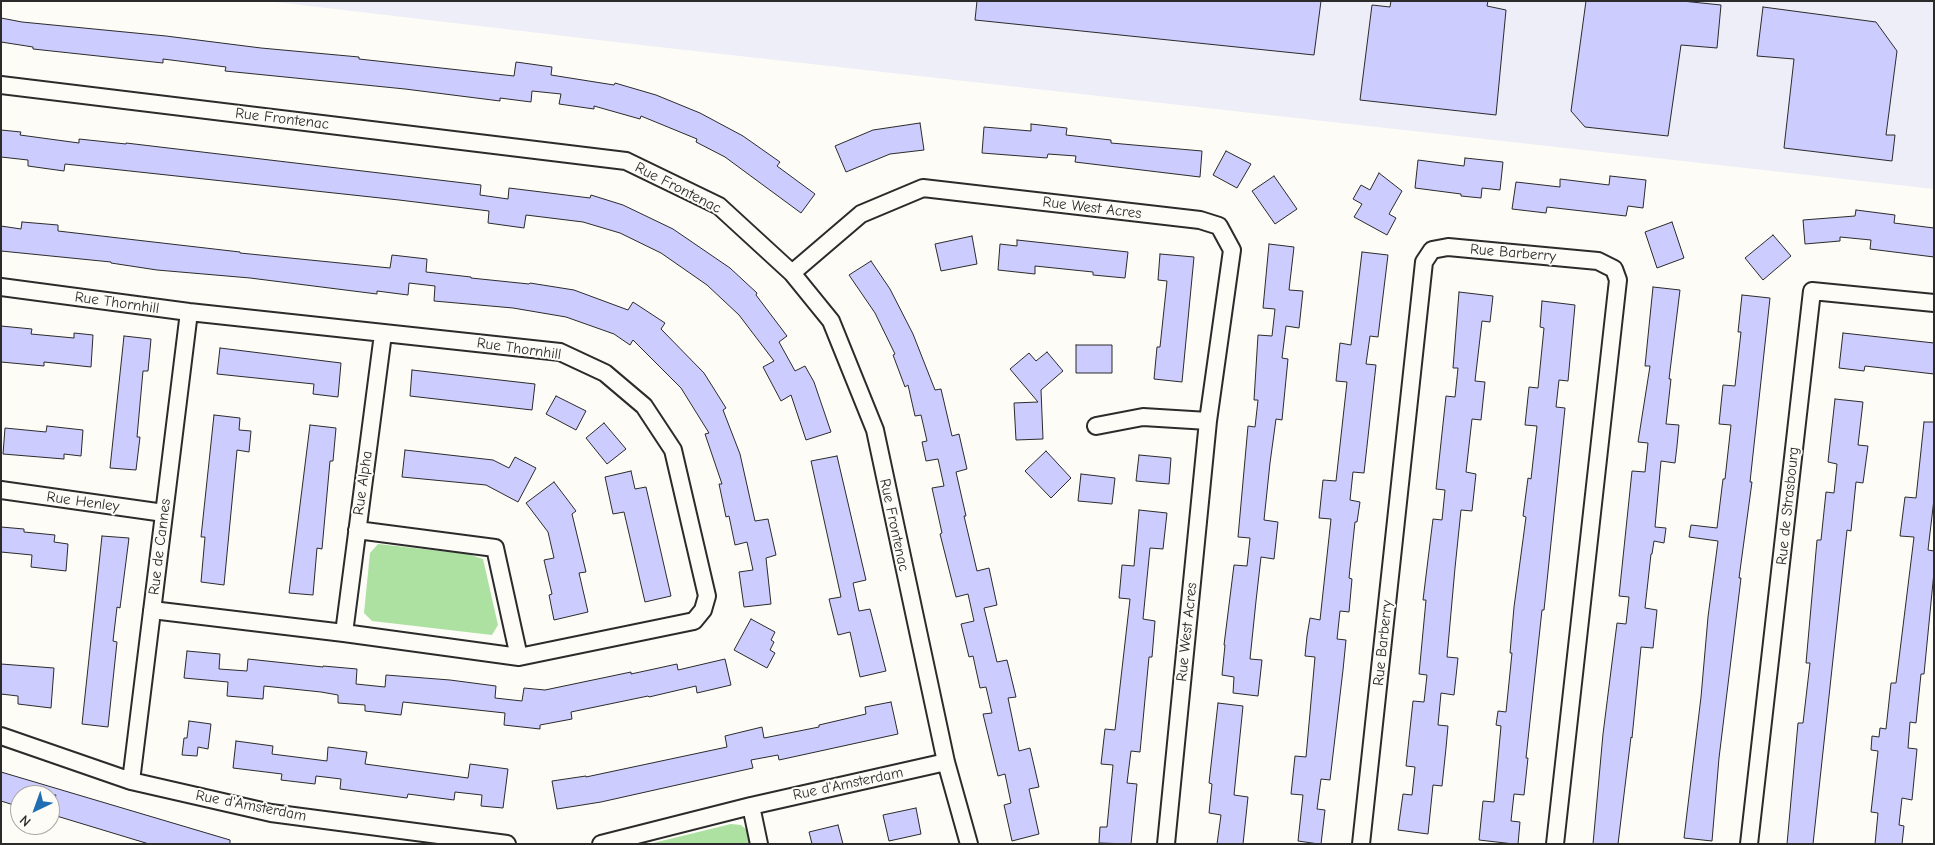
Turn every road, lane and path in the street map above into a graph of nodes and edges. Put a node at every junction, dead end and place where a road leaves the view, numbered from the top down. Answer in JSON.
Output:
{"nodes":[{"id":1,"x":1,"y":85,"type":"edge"},
{"id":2,"x":792,"y":273,"type":"junction"},
{"id":3,"x":1,"y":287,"type":"edge"},
{"id":4,"x":1934,"y":303,"type":"edge"},
{"id":5,"x":189,"y":312,"type":"junction"},
{"id":6,"x":384,"y":334,"type":"junction"},
{"id":7,"x":1208,"y":421,"type":"junction"},
{"id":8,"x":1096,"y":426,"type":"dead end"},
{"id":9,"x":1,"y":490,"type":"edge"},
{"id":10,"x":164,"y":513,"type":"junction"},
{"id":11,"x":357,"y":530,"type":"junction"},
{"id":12,"x":152,"y":610,"type":"junction"},
{"id":13,"x":344,"y":633,"type":"junction"},
{"id":14,"x":519,"y":657,"type":"junction"},
{"id":15,"x":1,"y":736,"type":"edge"},
{"id":16,"x":946,"y":762,"type":"junction"},
{"id":17,"x":131,"y":781,"type":"junction"},
{"id":18,"x":751,"y":806,"type":"junction"},
{"id":19,"x":507,"y":844,"type":"edge"},
{"id":20,"x":601,"y":844,"type":"edge"},
{"id":21,"x":759,"y":844,"type":"edge"},
{"id":22,"x":969,"y":844,"type":"edge"},
{"id":23,"x":1166,"y":844,"type":"edge"},
{"id":24,"x":1361,"y":844,"type":"edge"},
{"id":25,"x":1555,"y":844,"type":"edge"},
{"id":26,"x":1749,"y":844,"type":"edge"}],
"edges":[{"from":1,"to":2,"type":"street","name":"Rue Frontenac"},
{"from":2,"to":7,"type":"street","name":"Rue West Acres"},
{"from":2,"to":16,"type":"street","name":"Rue Frontenac"},
{"from":3,"to":5,"type":"street","name":"Rue Thornhill"},
{"from":4,"to":26,"type":"street","name":"Rue de Strasbourg"},
{"from":5,"to":6,"type":"street","name":"Rue Thornhill"},
{"from":5,"to":10,"type":"street","name":"Rue de Cannes"},
{"from":6,"to":11,"type":"street","name":"Rue Alpha"},
{"from":6,"to":14,"type":"street","name":"Rue Thornhill"},
{"from":7,"to":8,"type":"street"},
{"from":7,"to":23,"type":"street","name":"Rue West Acres"},
{"from":9,"to":10,"type":"street","name":"Rue Henley"},
{"from":10,"to":12,"type":"street","name":"Rue de Cannes"},
{"from":11,"to":13,"type":"street","name":"Rue Alpha"},
{"from":11,"to":14,"type":"street"},
{"from":12,"to":13,"type":"street","name":"Rue Thornhill"},
{"from":12,"to":17,"type":"street","name":"Rue de Cannes"},
{"from":13,"to":14,"type":"street","name":"Rue Thornhill"},
{"from":15,"to":17,"type":"street","name":"Rue d'Amsterdam"},
{"from":16,"to":18,"type":"street","name":"Rue d'Amsterdam"},
{"from":16,"to":22,"type":"street","name":"Rue Frontenac"},
{"from":17,"to":19,"type":"street","name":"Rue d'Amsterdam"},
{"from":18,"to":20,"type":"street","name":"Rue d'Amsterdam"},
{"from":18,"to":21,"type":"street"},
{"from":24,"to":25,"type":"street","name":"Rue Barberry"}]}
